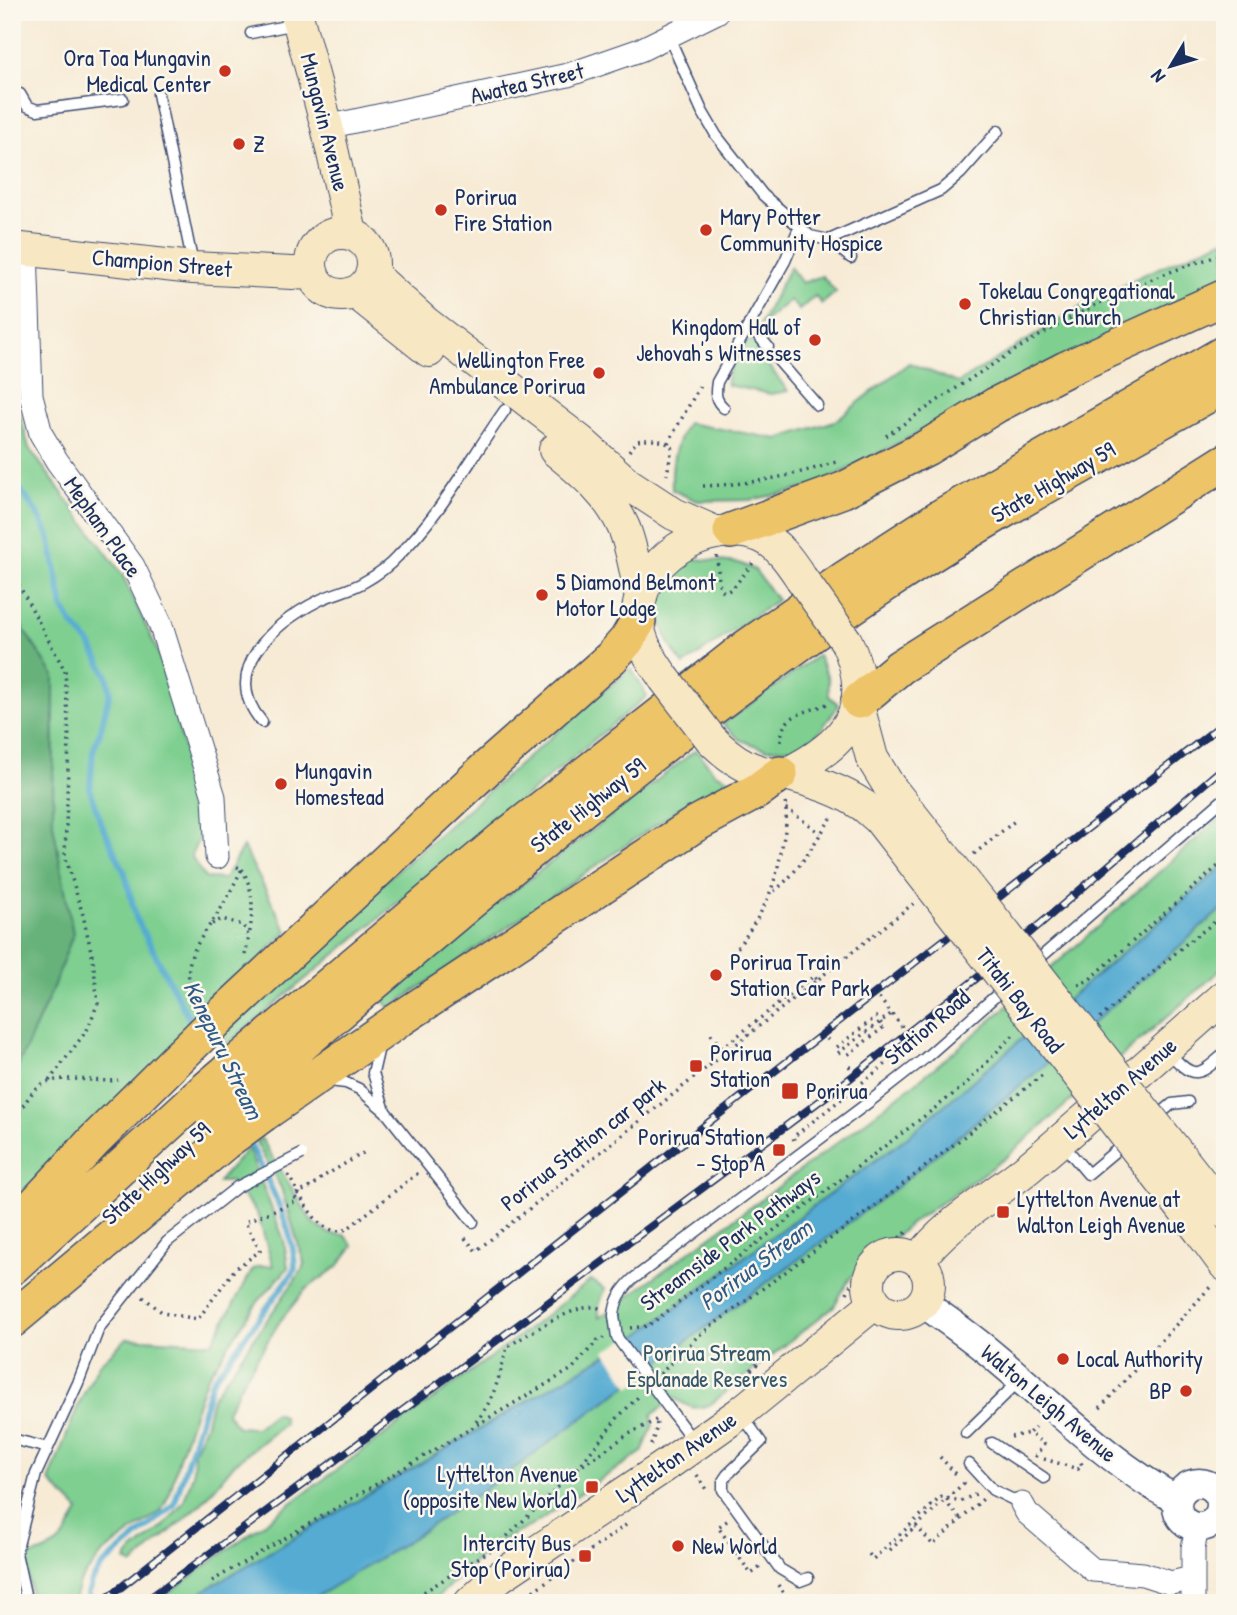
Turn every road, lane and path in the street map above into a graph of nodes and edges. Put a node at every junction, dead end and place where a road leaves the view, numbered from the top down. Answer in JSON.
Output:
{"nodes":[{"id":1,"x":717,"y":12,"type":"edge"},
{"id":2,"x":297,"y":18,"type":"edge"},
{"id":3,"x":251,"y":33,"type":"dead end"},
{"id":4,"x":669,"y":37,"type":"junction"},
{"id":5,"x":20,"y":94,"type":"dead end"},
{"id":6,"x":158,"y":94,"type":"dead end"},
{"id":7,"x":123,"y":99,"type":"dead end"},
{"id":8,"x":327,"y":127,"type":"junction"},
{"id":9,"x":998,"y":131,"type":"dead end"},
{"id":10,"x":799,"y":228,"type":"junction"},
{"id":11,"x":351,"y":233,"type":"junction"},
{"id":12,"x":829,"y":240,"type":"junction"},
{"id":13,"x":19,"y":248,"type":"edge"},
{"id":14,"x":1225,"y":254,"type":"edge"},
{"id":15,"x":851,"y":258,"type":"dead end"},
{"id":16,"x":193,"y":268,"type":"junction"},
{"id":17,"x":313,"y":274,"type":"junction"},
{"id":18,"x":363,"y":283,"type":"junction"},
{"id":19,"x":1225,"y":297,"type":"edge"},
{"id":20,"x":749,"y":324,"type":"junction"},
{"id":21,"x":768,"y":347,"type":"dead end"},
{"id":22,"x":1225,"y":353,"type":"edge"},
{"id":23,"x":777,"y":359,"type":"dead end"},
{"id":24,"x":1225,"y":385,"type":"edge"},
{"id":25,"x":817,"y":405,"type":"dead end"},
{"id":26,"x":724,"y":408,"type":"dead end"},
{"id":27,"x":505,"y":410,"type":"junction"},
{"id":28,"x":877,"y":443,"type":"dead end"},
{"id":29,"x":628,"y":453,"type":"dead end"},
{"id":30,"x":841,"y":460,"type":"dead end"},
{"id":31,"x":1225,"y":462,"type":"edge"},
{"id":32,"x":667,"y":475,"type":"dead end"},
{"id":33,"x":703,"y":485,"type":"dead end"},
{"id":34,"x":722,"y":540,"type":"junction"},
{"id":35,"x":765,"y":564,"type":"dead end"},
{"id":36,"x":12,"y":572,"type":"edge"},
{"id":37,"x":639,"y":610,"type":"junction"},
{"id":38,"x":850,"y":703,"type":"junction"},
{"id":39,"x":262,"y":722,"type":"dead end"},
{"id":40,"x":783,"y":773,"type":"junction"},
{"id":41,"x":1225,"y":798,"type":"edge"},
{"id":42,"x":786,"y":808,"type":"junction"},
{"id":43,"x":831,"y":817,"type":"dead end"},
{"id":44,"x":821,"y":833,"type":"junction"},
{"id":45,"x":217,"y":857,"type":"joint"},
{"id":46,"x":1225,"y":860,"type":"edge"},
{"id":47,"x":242,"y":869,"type":"junction"},
{"id":48,"x":772,"y":892,"type":"junction"},
{"id":49,"x":1225,"y":914,"type":"edge"},
{"id":50,"x":249,"y":937,"type":"junction"},
{"id":51,"x":244,"y":959,"type":"dead end"},
{"id":52,"x":729,"y":959,"type":"dead end"},
{"id":53,"x":818,"y":981,"type":"dead end"},
{"id":54,"x":1077,"y":985,"type":"dead end"},
{"id":55,"x":810,"y":987,"type":"dead end"},
{"id":56,"x":1225,"y":996,"type":"edge"},
{"id":57,"x":879,"y":998,"type":"dead end"},
{"id":58,"x":891,"y":1014,"type":"junction"},
{"id":59,"x":397,"y":1021,"type":"junction"},
{"id":60,"x":880,"y":1022,"type":"junction"},
{"id":61,"x":1095,"y":1024,"type":"dead end"},
{"id":62,"x":1022,"y":1027,"type":"dead end"},
{"id":63,"x":904,"y":1029,"type":"dead end"},
{"id":64,"x":711,"y":1034,"type":"dead end"},
{"id":65,"x":837,"y":1047,"type":"dead end"},
{"id":66,"x":722,"y":1048,"type":"junction"},
{"id":67,"x":1165,"y":1048,"type":"junction"},
{"id":68,"x":838,"y":1053,"type":"dead end"},
{"id":69,"x":1225,"y":1053,"type":"edge"},
{"id":70,"x":726,"y":1054,"type":"junction"},
{"id":71,"x":845,"y":1057,"type":"dead end"},
{"id":72,"x":900,"y":1060,"type":"dead end"},
{"id":73,"x":849,"y":1066,"type":"dead end"},
{"id":74,"x":853,"y":1071,"type":"dead end"},
{"id":75,"x":1048,"y":1071,"type":"dead end"},
{"id":76,"x":128,"y":1078,"type":"dead end"},
{"id":77,"x":49,"y":1081,"type":"junction"},
{"id":78,"x":309,"y":1084,"type":"junction"},
{"id":79,"x":250,"y":1088,"type":"junction"},
{"id":80,"x":1188,"y":1102,"type":"dead end"},
{"id":81,"x":385,"y":1111,"type":"junction"},
{"id":82,"x":214,"y":1118,"type":"junction"},
{"id":83,"x":12,"y":1124,"type":"edge"},
{"id":84,"x":794,"y":1140,"type":"dead end"},
{"id":85,"x":1061,"y":1141,"type":"junction"},
{"id":86,"x":365,"y":1152,"type":"dead end"},
{"id":87,"x":302,"y":1154,"type":"dead end"},
{"id":88,"x":1225,"y":1212,"type":"edge"},
{"id":89,"x":473,"y":1223,"type":"dead end"},
{"id":90,"x":12,"y":1229,"type":"edge"},
{"id":91,"x":465,"y":1238,"type":"dead end"},
{"id":92,"x":918,"y":1261,"type":"junction"},
{"id":93,"x":12,"y":1267,"type":"edge"},
{"id":94,"x":1221,"y":1272,"type":"edge"},
{"id":95,"x":130,"y":1287,"type":"junction"},
{"id":96,"x":875,"y":1303,"type":"junction"},
{"id":97,"x":923,"y":1303,"type":"junction"},
{"id":98,"x":601,"y":1307,"type":"dead end"},
{"id":99,"x":12,"y":1308,"type":"edge"},
{"id":100,"x":12,"y":1320,"type":"edge"},
{"id":101,"x":621,"y":1332,"type":"dead end"},
{"id":102,"x":609,"y":1336,"type":"dead end"},
{"id":103,"x":1020,"y":1379,"type":"junction"},
{"id":104,"x":654,"y":1380,"type":"dead end"},
{"id":105,"x":645,"y":1390,"type":"dead end"},
{"id":106,"x":1100,"y":1408,"type":"dead end"},
{"id":107,"x":740,"y":1413,"type":"junction"},
{"id":108,"x":472,"y":1427,"type":"junction"},
{"id":109,"x":1035,"y":1427,"type":"dead end"},
{"id":110,"x":966,"y":1433,"type":"dead end"},
{"id":111,"x":1029,"y":1433,"type":"junction"},
{"id":112,"x":12,"y":1438,"type":"edge"},
{"id":113,"x":1005,"y":1438,"type":"dead end"},
{"id":114,"x":992,"y":1443,"type":"dead end"},
{"id":115,"x":48,"y":1448,"type":"junction"},
{"id":116,"x":647,"y":1455,"type":"dead end"},
{"id":117,"x":1035,"y":1456,"type":"junction"},
{"id":118,"x":940,"y":1457,"type":"dead end"},
{"id":119,"x":696,"y":1460,"type":"junction"},
{"id":120,"x":1079,"y":1460,"type":"dead end"},
{"id":121,"x":969,"y":1464,"type":"dead end"},
{"id":122,"x":1029,"y":1464,"type":"dead end"},
{"id":123,"x":578,"y":1468,"type":"junction"},
{"id":124,"x":957,"y":1475,"type":"dead end"},
{"id":125,"x":1044,"y":1478,"type":"dead end"},
{"id":126,"x":963,"y":1484,"type":"dead end"},
{"id":127,"x":705,"y":1486,"type":"dead end"},
{"id":128,"x":1219,"y":1488,"type":"edge"},
{"id":129,"x":981,"y":1491,"type":"dead end"},
{"id":130,"x":988,"y":1495,"type":"dead end"},
{"id":131,"x":947,"y":1499,"type":"junction"},
{"id":132,"x":1177,"y":1500,"type":"junction"},
{"id":133,"x":1022,"y":1504,"type":"joint"},
{"id":134,"x":721,"y":1511,"type":"dead end"},
{"id":135,"x":961,"y":1519,"type":"junction"},
{"id":136,"x":1213,"y":1521,"type":"edge"},
{"id":137,"x":626,"y":1524,"type":"dead end"},
{"id":138,"x":916,"y":1526,"type":"junction"},
{"id":139,"x":890,"y":1550,"type":"dead end"},
{"id":140,"x":869,"y":1554,"type":"dead end"},
{"id":141,"x":495,"y":1575,"type":"edge"},
{"id":142,"x":770,"y":1575,"type":"dead end"},
{"id":143,"x":808,"y":1577,"type":"dead end"},
{"id":144,"x":1192,"y":1578,"type":"junction"},
{"id":145,"x":212,"y":1581,"type":"dead end"},
{"id":146,"x":777,"y":1584,"type":"dead end"},
{"id":147,"x":825,"y":1599,"type":"dead end"},
{"id":148,"x":26,"y":1603,"type":"edge"},
{"id":149,"x":406,"y":1603,"type":"edge"},
{"id":150,"x":470,"y":1603,"type":"edge"},
{"id":151,"x":516,"y":1603,"type":"edge"},
{"id":152,"x":790,"y":1603,"type":"edge"},
{"id":153,"x":820,"y":1603,"type":"edge"},
{"id":154,"x":1193,"y":1603,"type":"edge"}],
"edges":[{"from":1,"to":4,"type":"street","name":"Awatea Street"},
{"from":2,"to":3,"type":"lane"},
{"from":2,"to":8,"type":"main road","name":"Mungavin Avenue"},
{"from":4,"to":8,"type":"street","name":"Awatea Street"},
{"from":4,"to":10,"type":"lane"},
{"from":5,"to":7,"type":"lane"},
{"from":6,"to":16,"type":"lane"},
{"from":8,"to":11,"type":"main road","name":"Mungavin Avenue"},
{"from":9,"to":12,"type":"lane"},
{"from":10,"to":12,"type":"lane"},
{"from":10,"to":20,"type":"lane"},
{"from":11,"to":17,"type":"main road"},
{"from":11,"to":18,"type":"main road"},
{"from":12,"to":15,"type":"lane"},
{"from":13,"to":16,"type":"main road","name":"Champion Street"},
{"from":13,"to":45,"type":"street","name":"Mepham Place"},
{"from":14,"to":28,"type":"path"},
{"from":16,"to":17,"type":"main road","name":"Champion Street"},
{"from":17,"to":18,"type":"main road"},
{"from":18,"to":27,"type":"main road"},
{"from":18,"to":34,"type":"main road"},
{"from":19,"to":34,"type":"main road"},
{"from":20,"to":21,"type":"lane"},
{"from":20,"to":26,"type":"lane"},
{"from":22,"to":79,"type":"main road","name":"State Highway 59"},
{"from":23,"to":25,"type":"lane"},
{"from":24,"to":79,"type":"main road","name":"State Highway 59"},
{"from":27,"to":37,"type":"main road"},
{"from":27,"to":39,"type":"lane"},
{"from":29,"to":32,"type":"path"},
{"from":30,"to":33,"type":"path"},
{"from":31,"to":38,"type":"main road"},
{"from":34,"to":35,"type":"path"},
{"from":34,"to":37,"type":"main road"},
{"from":34,"to":38,"type":"main road","name":"Titahi Bay Road","bridge":true},
{"from":36,"to":77,"type":"path"},
{"from":37,"to":40,"type":"main road","name":"Titahi Bay Road","bridge":true},
{"from":37,"to":90,"type":"main road","bridge":true},
{"from":38,"to":40,"type":"main road"},
{"from":38,"to":40,"type":"path"},
{"from":38,"to":88,"type":"main road","name":"Titahi Bay Road","bridge":true},
{"from":40,"to":42,"type":"path"},
{"from":40,"to":59,"type":"main road"},
{"from":40,"to":94,"type":"main road","name":"Titahi Bay Road","bridge":true},
{"from":41,"to":119,"type":"lane","name":"Station Road","bridge":true},
{"from":42,"to":44,"type":"path"},
{"from":42,"to":48,"type":"path"},
{"from":43,"to":44,"type":"path"},
{"from":44,"to":48,"type":"path"},
{"from":45,"to":47,"type":"path"},
{"from":46,"to":54,"type":"path"},
{"from":47,"to":50,"type":"path"},
{"from":47,"to":50,"type":"path"},
{"from":48,"to":52,"type":"path"},
{"from":49,"to":61,"type":"path"},
{"from":50,"to":51,"type":"path"},
{"from":53,"to":66,"type":"path"},
{"from":55,"to":70,"type":"path"},
{"from":56,"to":67,"type":"main road","name":"Lyttelton Avenue"},
{"from":57,"to":58,"type":"path"},
{"from":58,"to":60,"type":"path"},
{"from":58,"to":63,"type":"path"},
{"from":59,"to":78,"type":"main road"},
{"from":59,"to":81,"type":"lane"},
{"from":60,"to":65,"type":"path"},
{"from":60,"to":68,"type":"path"},
{"from":60,"to":71,"type":"path"},
{"from":62,"to":101,"type":"path","name":"Streamside Park Pathways"},
{"from":64,"to":66,"type":"path"},
{"from":66,"to":70,"type":"path"},
{"from":67,"to":69,"type":"lane"},
{"from":67,"to":85,"type":"main road","name":"Lyttelton Avenue"},
{"from":70,"to":91,"type":"path","name":"Porirua Station car park"},
{"from":72,"to":84,"type":"path"},
{"from":73,"to":74,"type":"path"},
{"from":75,"to":104,"type":"path"},
{"from":76,"to":77,"type":"path"},
{"from":77,"to":83,"type":"path"},
{"from":78,"to":79,"type":"main road"},
{"from":78,"to":81,"type":"lane"},
{"from":79,"to":82,"type":"main road","bridge":true},
{"from":79,"to":82,"type":"main road","name":"State Highway 59","bridge":true},
{"from":80,"to":85,"type":"lane"},
{"from":81,"to":89,"type":"lane"},
{"from":82,"to":93,"type":"main road","name":"State Highway 59"},
{"from":82,"to":99,"type":"main road","name":"State Highway 59"},
{"from":82,"to":100,"type":"main road"},
{"from":85,"to":92,"type":"main road","name":"Lyttelton Avenue"},
{"from":86,"to":95,"type":"path"},
{"from":87,"to":95,"type":"lane","bridge":true},
{"from":92,"to":96,"type":"main road"},
{"from":92,"to":97,"type":"main road"},
{"from":94,"to":106,"type":"path"},
{"from":95,"to":115,"type":"lane"},
{"from":96,"to":97,"type":"main road"},
{"from":96,"to":107,"type":"main road","name":"Lyttelton Avenue"},
{"from":97,"to":103,"type":"street","name":"Walton Leigh Avenue"},
{"from":98,"to":108,"type":"path"},
{"from":102,"to":108,"type":"path"},
{"from":103,"to":110,"type":"lane"},
{"from":103,"to":132,"type":"street","name":"Walton Leigh Avenue"},
{"from":105,"to":123,"type":"path"},
{"from":107,"to":119,"type":"main road","name":"Lyttelton Avenue"},
{"from":107,"to":143,"type":"lane"},
{"from":108,"to":145,"type":"path"},
{"from":109,"to":111,"type":"path"},
{"from":111,"to":113,"type":"path"},
{"from":111,"to":117,"type":"path"},
{"from":112,"to":115,"type":"lane"},
{"from":114,"to":125,"type":"lane"},
{"from":115,"to":148,"type":"lane"},
{"from":116,"to":123,"type":"path"},
{"from":117,"to":120,"type":"path"},
{"from":117,"to":122,"type":"path"},
{"from":118,"to":124,"type":"path"},
{"from":119,"to":127,"type":"path"},
{"from":119,"to":141,"type":"main road","name":"Lyttelton Avenue"},
{"from":121,"to":133,"type":"lane"},
{"from":123,"to":141,"type":"path"},
{"from":126,"to":131,"type":"path"},
{"from":128,"to":132,"type":"street"},
{"from":128,"to":136,"type":"street"},
{"from":129,"to":131,"type":"path"},
{"from":130,"to":135,"type":"path"},
{"from":131,"to":135,"type":"path"},
{"from":131,"to":138,"type":"path"},
{"from":131,"to":140,"type":"path"},
{"from":132,"to":136,"type":"street"},
{"from":133,"to":144,"type":"street"},
{"from":134,"to":142,"type":"path"},
{"from":135,"to":138,"type":"path"},
{"from":136,"to":144,"type":"street"},
{"from":137,"to":151,"type":"path"},
{"from":138,"to":139,"type":"path"},
{"from":141,"to":149,"type":"path"},
{"from":141,"to":150,"type":"main road","name":"Lyttelton Avenue"},
{"from":144,"to":154,"type":"street"},
{"from":146,"to":152,"type":"path"},
{"from":147,"to":153,"type":"path"}]}
